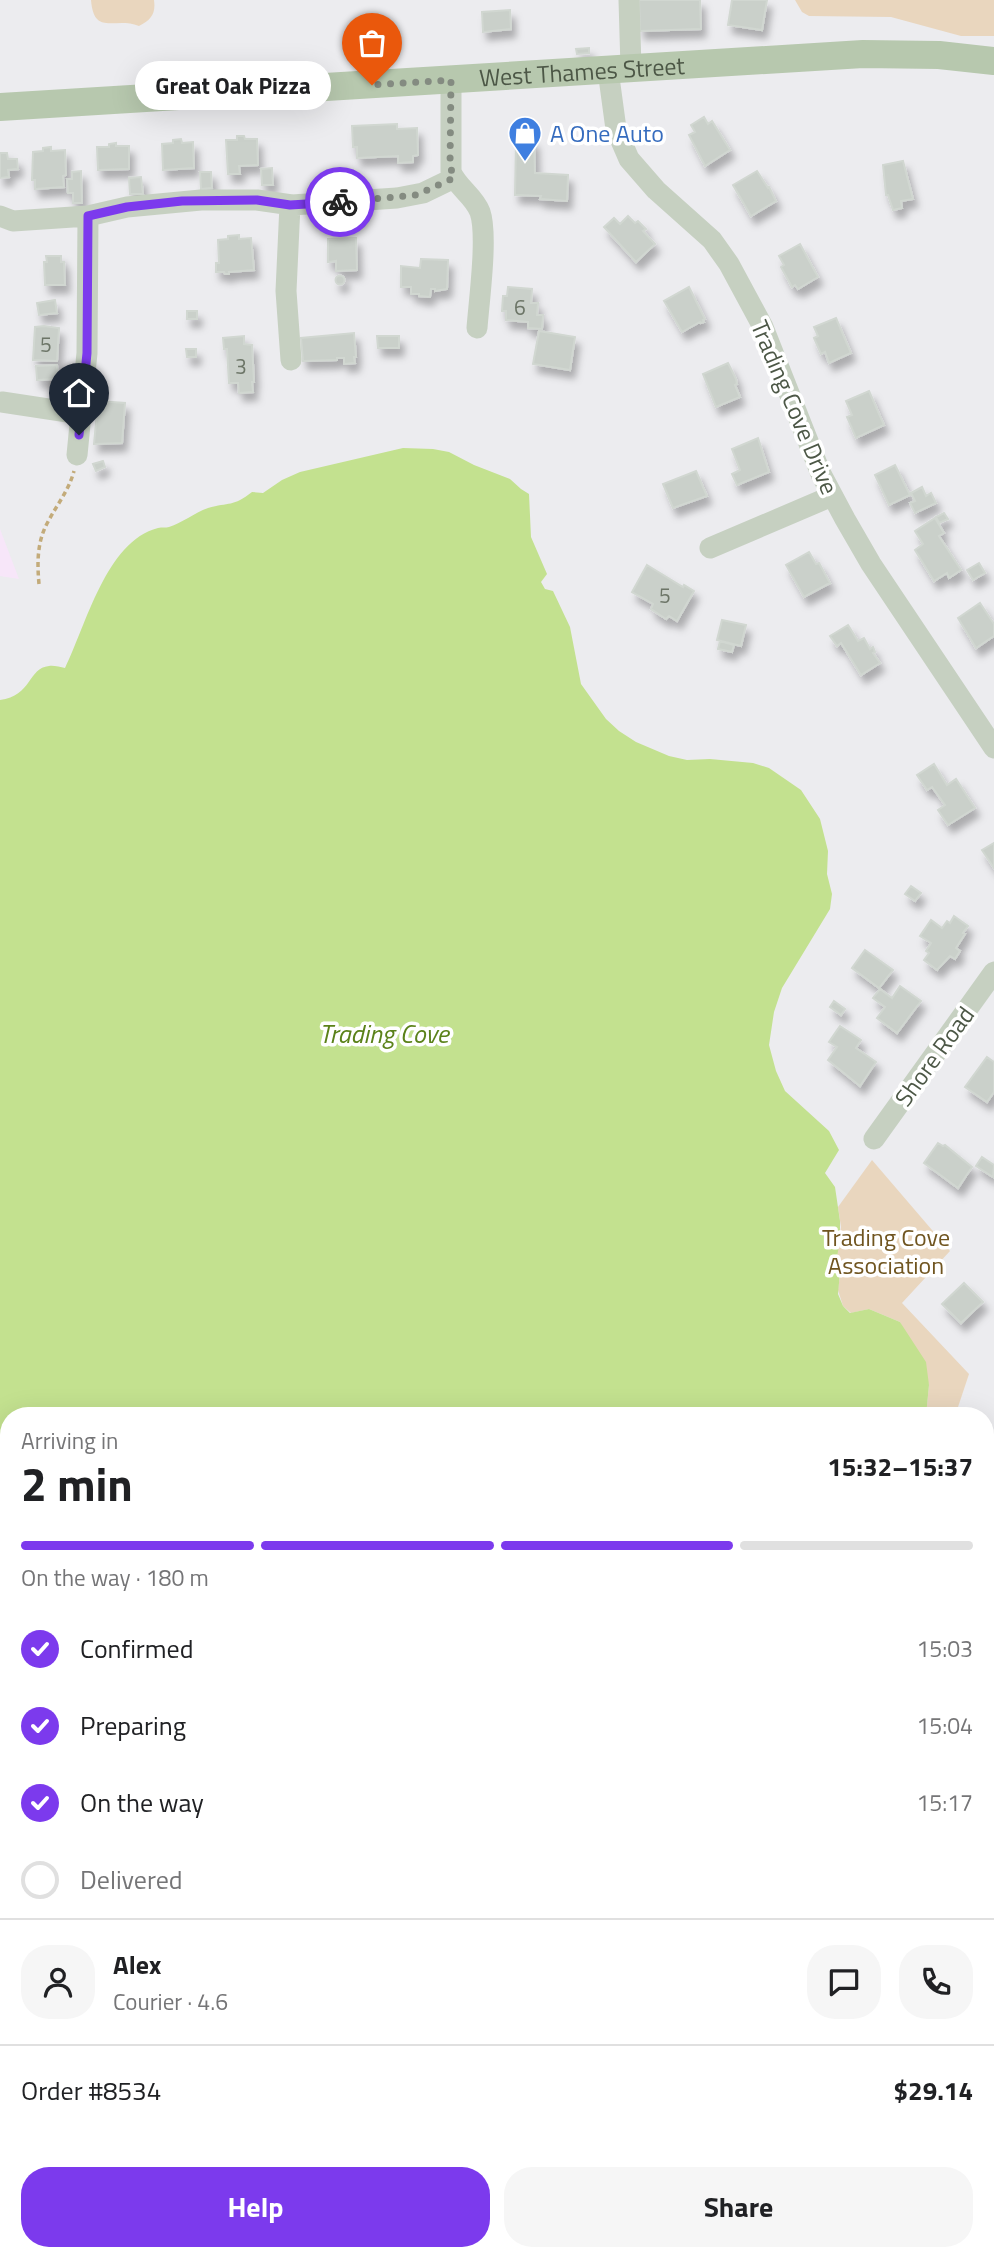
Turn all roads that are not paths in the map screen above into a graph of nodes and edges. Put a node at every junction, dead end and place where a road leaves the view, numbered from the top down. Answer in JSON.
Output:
{"nodes":[{"id":1,"x":629,"y":0,"type":"edge"},
{"id":2,"x":994,"y":61,"type":"edge"},
{"id":3,"x":620,"y":69,"type":"junction"},
{"id":4,"x":451,"y":80,"type":"junction"},
{"id":5,"x":0,"y":107,"type":"edge"},
{"id":6,"x":454,"y":178,"type":"junction"},
{"id":7,"x":290,"y":205,"type":"junction"},
{"id":8,"x":0,"y":216,"type":"edge"},
{"id":9,"x":88,"y":216,"type":"junction"},
{"id":10,"x":477,"y":328,"type":"dead end"},
{"id":11,"x":291,"y":360,"type":"dead end"},
{"id":12,"x":2,"y":402,"type":"dead end"},
{"id":13,"x":81,"y":414,"type":"junction"},
{"id":14,"x":77,"y":455,"type":"road end"},
{"id":15,"x":832,"y":496,"type":"junction"},
{"id":16,"x":710,"y":548,"type":"dead end"},
{"id":17,"x":994,"y":748,"type":"edge"},
{"id":18,"x":994,"y":972,"type":"edge"},
{"id":19,"x":874,"y":1139,"type":"dead end"}],
"edges":[{"from":1,"to":3,"type":"street","name":"Trading Cove Drive"},
{"from":2,"to":3,"type":"main road","name":"West Thames Street"},
{"from":3,"to":4,"type":"main road","name":"West Thames Street"},
{"from":3,"to":15,"type":"street","name":"Trading Cove Drive"},
{"from":4,"to":5,"type":"main road","name":"West Thames Street"},
{"from":4,"to":6,"type":"street"},
{"from":6,"to":7,"type":"street"},
{"from":6,"to":10,"type":"street"},
{"from":7,"to":9,"type":"street"},
{"from":7,"to":11,"type":"street"},
{"from":8,"to":9,"type":"street"},
{"from":9,"to":13,"type":"street"},
{"from":12,"to":13,"type":"street"},
{"from":13,"to":14,"type":"street"},
{"from":15,"to":16,"type":"street"},
{"from":15,"to":17,"type":"street","name":"Trading Cove Drive"},
{"from":18,"to":19,"type":"street","name":"Shore Road"}]}
